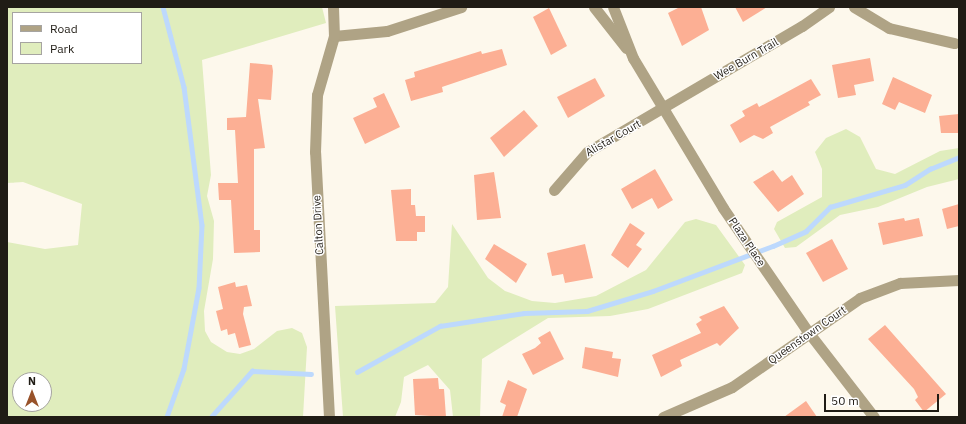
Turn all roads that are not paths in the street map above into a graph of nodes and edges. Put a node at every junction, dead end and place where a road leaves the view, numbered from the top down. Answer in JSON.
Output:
{"nodes":[{"id":1,"x":333,"y":7,"type":"edge"},
{"id":2,"x":461,"y":7,"type":"edge"},
{"id":3,"x":594,"y":7,"type":"edge"},
{"id":4,"x":613,"y":7,"type":"edge"},
{"id":5,"x":829,"y":7,"type":"edge"},
{"id":6,"x":854,"y":7,"type":"edge"},
{"id":7,"x":334,"y":36,"type":"junction"},
{"id":8,"x":954,"y":43,"type":"dead end"},
{"id":9,"x":633,"y":58,"type":"junction"},
{"id":10,"x":662,"y":110,"type":"junction"},
{"id":11,"x":554,"y":190,"type":"dead end"},
{"id":12,"x":959,"y":280,"type":"edge"},
{"id":13,"x":808,"y":333,"type":"junction"},
{"id":14,"x":329,"y":417,"type":"edge"},
{"id":15,"x":663,"y":417,"type":"edge"},
{"id":16,"x":874,"y":417,"type":"edge"}],
"edges":[{"from":1,"to":7,"type":"street","name":"Calton Drive"},
{"from":2,"to":7,"type":"street"},
{"from":3,"to":9,"type":"street","name":"Plaza Place"},
{"from":4,"to":9,"type":"street","name":"Plaza Place"},
{"from":5,"to":10,"type":"street","name":"Wee Burn Trail"},
{"from":6,"to":8,"type":"street"},
{"from":7,"to":14,"type":"street","name":"Calton Drive"},
{"from":9,"to":10,"type":"street","name":"Plaza Place"},
{"from":10,"to":11,"type":"street","name":"Alistar Court"},
{"from":10,"to":13,"type":"street","name":"Plaza Place"},
{"from":12,"to":13,"type":"street","name":"Queenstown Court"},
{"from":13,"to":15,"type":"street","name":"Queenstown Court"},
{"from":13,"to":16,"type":"street","name":"Plaza Place"}]}
